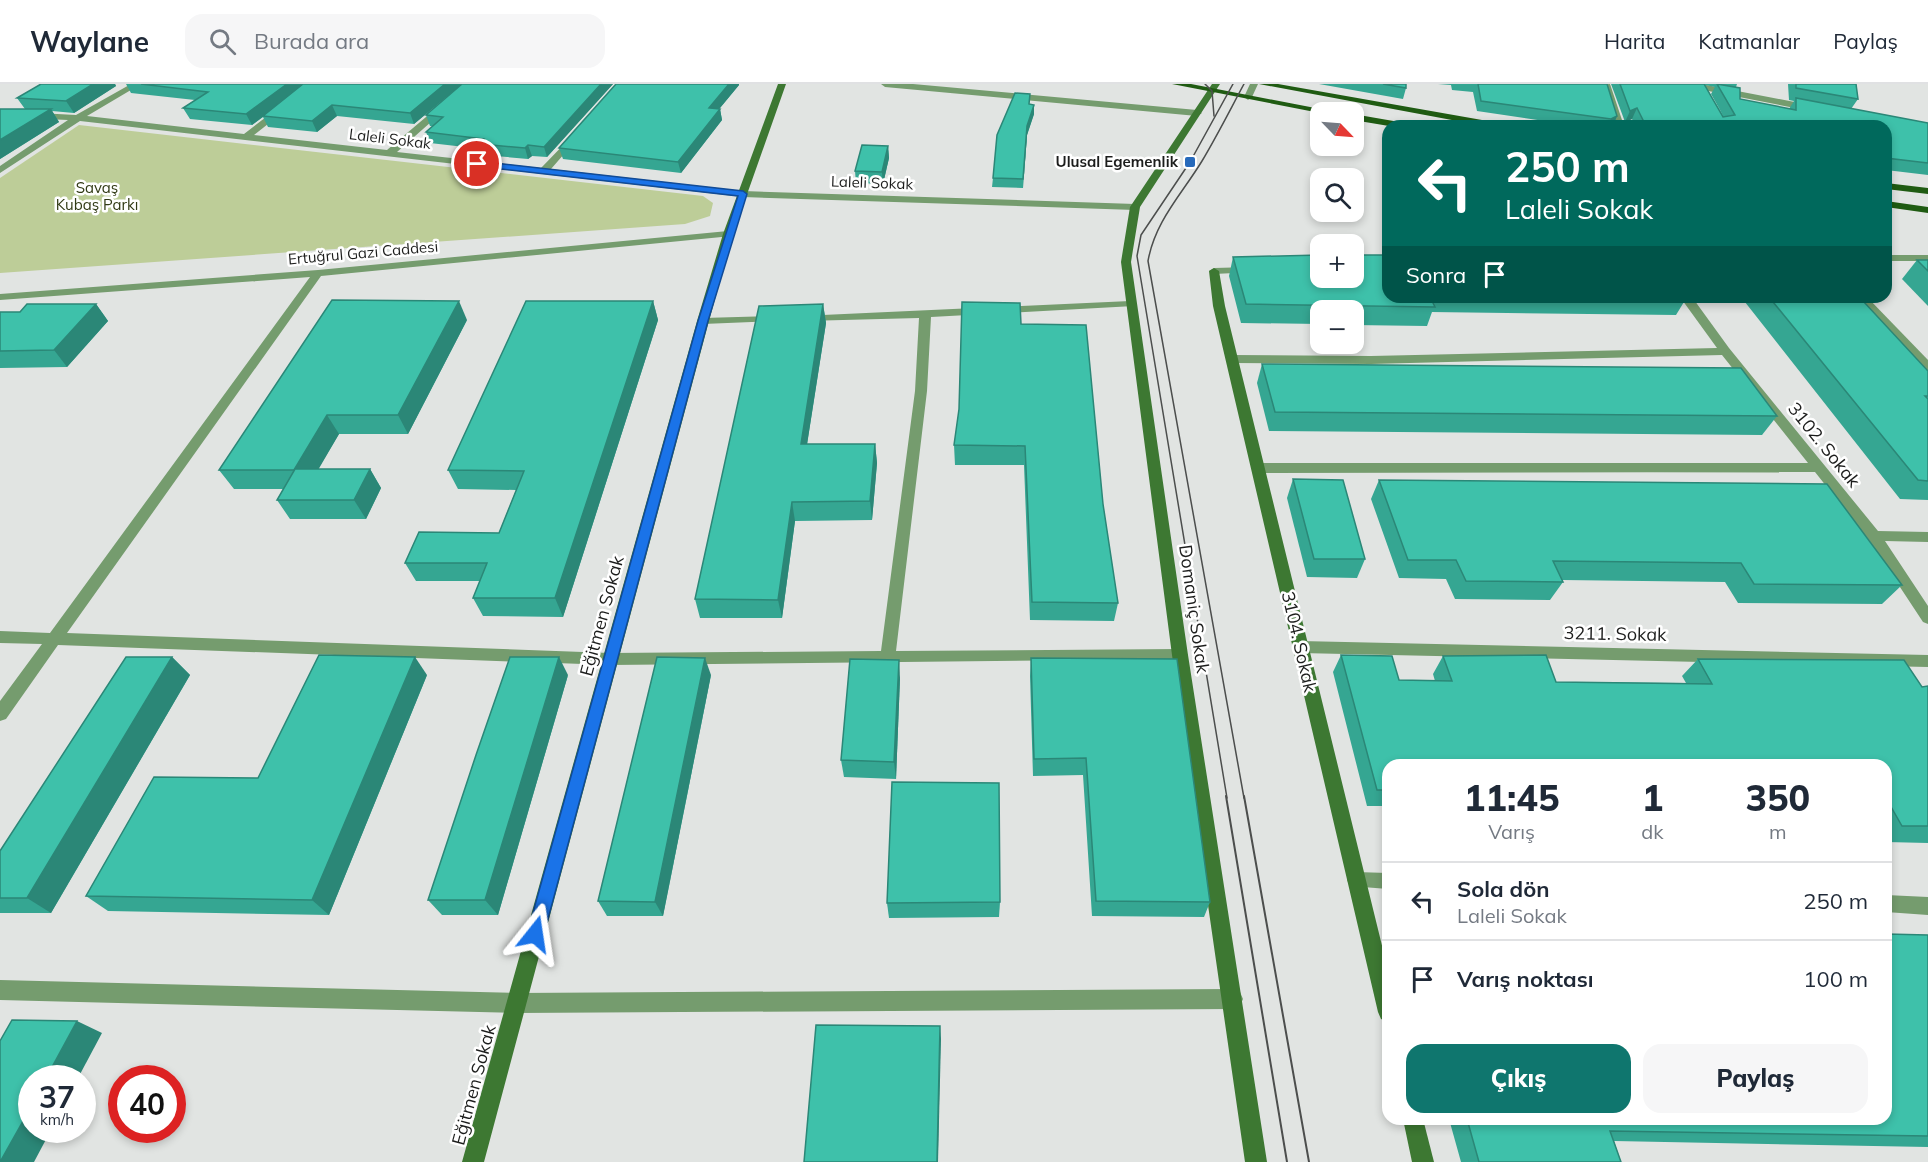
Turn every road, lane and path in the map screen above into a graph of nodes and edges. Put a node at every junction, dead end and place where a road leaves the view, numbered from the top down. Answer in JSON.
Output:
{"nodes":[{"id":1,"x":137,"y":84,"type":"edge"},
{"id":2,"x":315,"y":84,"type":"edge"},
{"id":3,"x":470,"y":84,"type":"edge"},
{"id":4,"x":782,"y":84,"type":"edge"},
{"id":5,"x":885,"y":84,"type":"edge"},
{"id":6,"x":1176,"y":84,"type":"edge"},
{"id":7,"x":1254,"y":84,"type":"edge"},
{"id":8,"x":1263,"y":84,"type":"edge"},
{"id":9,"x":1699,"y":86,"type":"edge"},
{"id":10,"x":1214,"y":87,"type":"edge"},
{"id":11,"x":1604,"y":87,"type":"edge"},
{"id":12,"x":1706,"y":97,"type":"edge"},
{"id":13,"x":1248,"y":98,"type":"junction"},
{"id":14,"x":1310,"y":108,"type":"edge"},
{"id":15,"x":1817,"y":110,"type":"edge"},
{"id":16,"x":1197,"y":113,"type":"junction"},
{"id":17,"x":0,"y":114,"type":"edge"},
{"id":18,"x":78,"y":118,"type":"junction"},
{"id":19,"x":1364,"y":119,"type":"edge"},
{"id":20,"x":1465,"y":120,"type":"edge"},
{"id":21,"x":1617,"y":120,"type":"edge"},
{"id":22,"x":1382,"y":122,"type":"edge"},
{"id":23,"x":583,"y":127,"type":"edge"},
{"id":24,"x":246,"y":137,"type":"junction"},
{"id":25,"x":389,"y":154,"type":"junction"},
{"id":26,"x":0,"y":171,"type":"edge"},
{"id":27,"x":544,"y":171,"type":"junction"},
{"id":28,"x":1892,"y":187,"type":"edge"},
{"id":29,"x":1928,"y":191,"type":"edge"},
{"id":30,"x":743,"y":194,"type":"junction"},
{"id":31,"x":1892,"y":205,"type":"edge"},
{"id":32,"x":1135,"y":207,"type":"junction"},
{"id":33,"x":1927,"y":210,"type":"edge"},
{"id":34,"x":728,"y":234,"type":"junction"},
{"id":35,"x":1892,"y":258,"type":"edge"},
{"id":36,"x":1928,"y":258,"type":"edge"},
{"id":37,"x":1261,"y":270,"type":"edge"},
{"id":38,"x":318,"y":273,"type":"junction"},
{"id":39,"x":0,"y":297,"type":"edge"},
{"id":40,"x":1690,"y":303,"type":"edge"},
{"id":41,"x":1867,"y":303,"type":"edge"},
{"id":42,"x":1130,"y":304,"type":"junction"},
{"id":43,"x":925,"y":314,"type":"junction"},
{"id":44,"x":703,"y":321,"type":"junction"},
{"id":45,"x":1725,"y":351,"type":"junction"},
{"id":46,"x":1232,"y":359,"type":"junction"},
{"id":47,"x":1928,"y":368,"type":"edge"},
{"id":48,"x":1819,"y":467,"type":"junction"},
{"id":49,"x":1258,"y":468,"type":"junction"},
{"id":50,"x":1874,"y":536,"type":"junction"},
{"id":51,"x":1928,"y":537,"type":"edge"},
{"id":52,"x":1928,"y":618,"type":"edge"},
{"id":53,"x":0,"y":637,"type":"edge"},
{"id":54,"x":56,"y":638,"type":"junction"},
{"id":55,"x":1300,"y":647,"type":"junction"},
{"id":56,"x":1180,"y":655,"type":"junction"},
{"id":57,"x":888,"y":656,"type":"junction"},
{"id":58,"x":610,"y":659,"type":"junction"},
{"id":59,"x":1928,"y":661,"type":"edge"},
{"id":60,"x":0,"y":714,"type":"edge"},
{"id":61,"x":1356,"y":880,"type":"junction"},
{"id":62,"x":1382,"y":881,"type":"edge"},
{"id":63,"x":1892,"y":904,"type":"edge"},
{"id":64,"x":1928,"y":906,"type":"edge"},
{"id":65,"x":1382,"y":987,"type":"edge"},
{"id":66,"x":0,"y":990,"type":"edge"},
{"id":67,"x":1233,"y":999,"type":"junction"},
{"id":68,"x":516,"y":1003,"type":"junction"},
{"id":69,"x":1414,"y":1125,"type":"edge"},
{"id":70,"x":473,"y":1162,"type":"edge"},
{"id":71,"x":1257,"y":1162,"type":"edge"},
{"id":72,"x":1423,"y":1162,"type":"edge"}],
"edges":[{"from":1,"to":18,"type":"street"},
{"from":2,"to":24,"type":"street"},
{"from":3,"to":25,"type":"street"},
{"from":4,"to":30,"type":"street","name":"Eğitmen Sokak"},
{"from":5,"to":16,"type":"street"},
{"from":6,"to":10,"type":"main road"},
{"from":7,"to":13,"type":"street"},
{"from":8,"to":20,"type":"main road"},
{"from":9,"to":12,"type":"street"},
{"from":9,"to":15,"type":"street"},
{"from":10,"to":13,"type":"main road"},
{"from":10,"to":16,"type":"street","name":"Domaniç Sokak"},
{"from":11,"to":21,"type":"street"},
{"from":13,"to":14,"type":"main road"},
{"from":16,"to":32,"type":"street","name":"Domaniç Sokak"},
{"from":17,"to":18,"type":"street","name":"Laleli Sokak"},
{"from":18,"to":24,"type":"street","name":"Laleli Sokak"},
{"from":18,"to":26,"type":"street"},
{"from":19,"to":22,"type":"main road"},
{"from":23,"to":27,"type":"street"},
{"from":24,"to":25,"type":"street","name":"Laleli Sokak"},
{"from":25,"to":27,"type":"street","name":"Laleli Sokak"},
{"from":27,"to":30,"type":"street","name":"Laleli Sokak"},
{"from":28,"to":29,"type":"main road"},
{"from":30,"to":32,"type":"street","name":"Laleli Sokak"},
{"from":30,"to":34,"type":"street","name":"Eğitmen Sokak"},
{"from":31,"to":33,"type":"main road"},
{"from":32,"to":42,"type":"street","name":"Domaniç Sokak"},
{"from":34,"to":38,"type":"street","name":"Ertuğrul Gazi Caddesi"},
{"from":34,"to":44,"type":"street","name":"Eğitmen Sokak"},
{"from":35,"to":36,"type":"street"},
{"from":37,"to":46,"type":"street","name":"3104. Sokak"},
{"from":38,"to":39,"type":"street","name":"Ertuğrul Gazi Caddesi"},
{"from":38,"to":54,"type":"street"},
{"from":40,"to":45,"type":"street","name":"3102. Sokak"},
{"from":41,"to":47,"type":"street"},
{"from":42,"to":43,"type":"street"},
{"from":42,"to":56,"type":"street","name":"Domaniç Sokak"},
{"from":43,"to":44,"type":"street"},
{"from":43,"to":57,"type":"street"},
{"from":44,"to":58,"type":"street","name":"Eğitmen Sokak"},
{"from":45,"to":46,"type":"street"},
{"from":45,"to":48,"type":"street","name":"3102. Sokak"},
{"from":46,"to":49,"type":"street","name":"3104. Sokak"},
{"from":48,"to":49,"type":"street"},
{"from":48,"to":50,"type":"street","name":"3102. Sokak"},
{"from":49,"to":55,"type":"street","name":"3104. Sokak"},
{"from":50,"to":51,"type":"street"},
{"from":50,"to":52,"type":"street","name":"3102. Sokak"},
{"from":53,"to":54,"type":"street"},
{"from":54,"to":58,"type":"street"},
{"from":54,"to":60,"type":"street"},
{"from":55,"to":59,"type":"street","name":"3211. Sokak"},
{"from":55,"to":61,"type":"street","name":"3104. Sokak"},
{"from":56,"to":57,"type":"street"},
{"from":56,"to":67,"type":"street","name":"Domaniç Sokak"},
{"from":57,"to":58,"type":"street"},
{"from":58,"to":68,"type":"street","name":"Eğitmen Sokak"},
{"from":61,"to":62,"type":"street"},
{"from":61,"to":65,"type":"street","name":"3104. Sokak"},
{"from":63,"to":64,"type":"street"},
{"from":66,"to":68,"type":"street"},
{"from":67,"to":68,"type":"street"},
{"from":67,"to":71,"type":"street","name":"Domaniç Sokak"},
{"from":68,"to":70,"type":"street","name":"Eğitmen Sokak"},
{"from":69,"to":72,"type":"street"}]}
